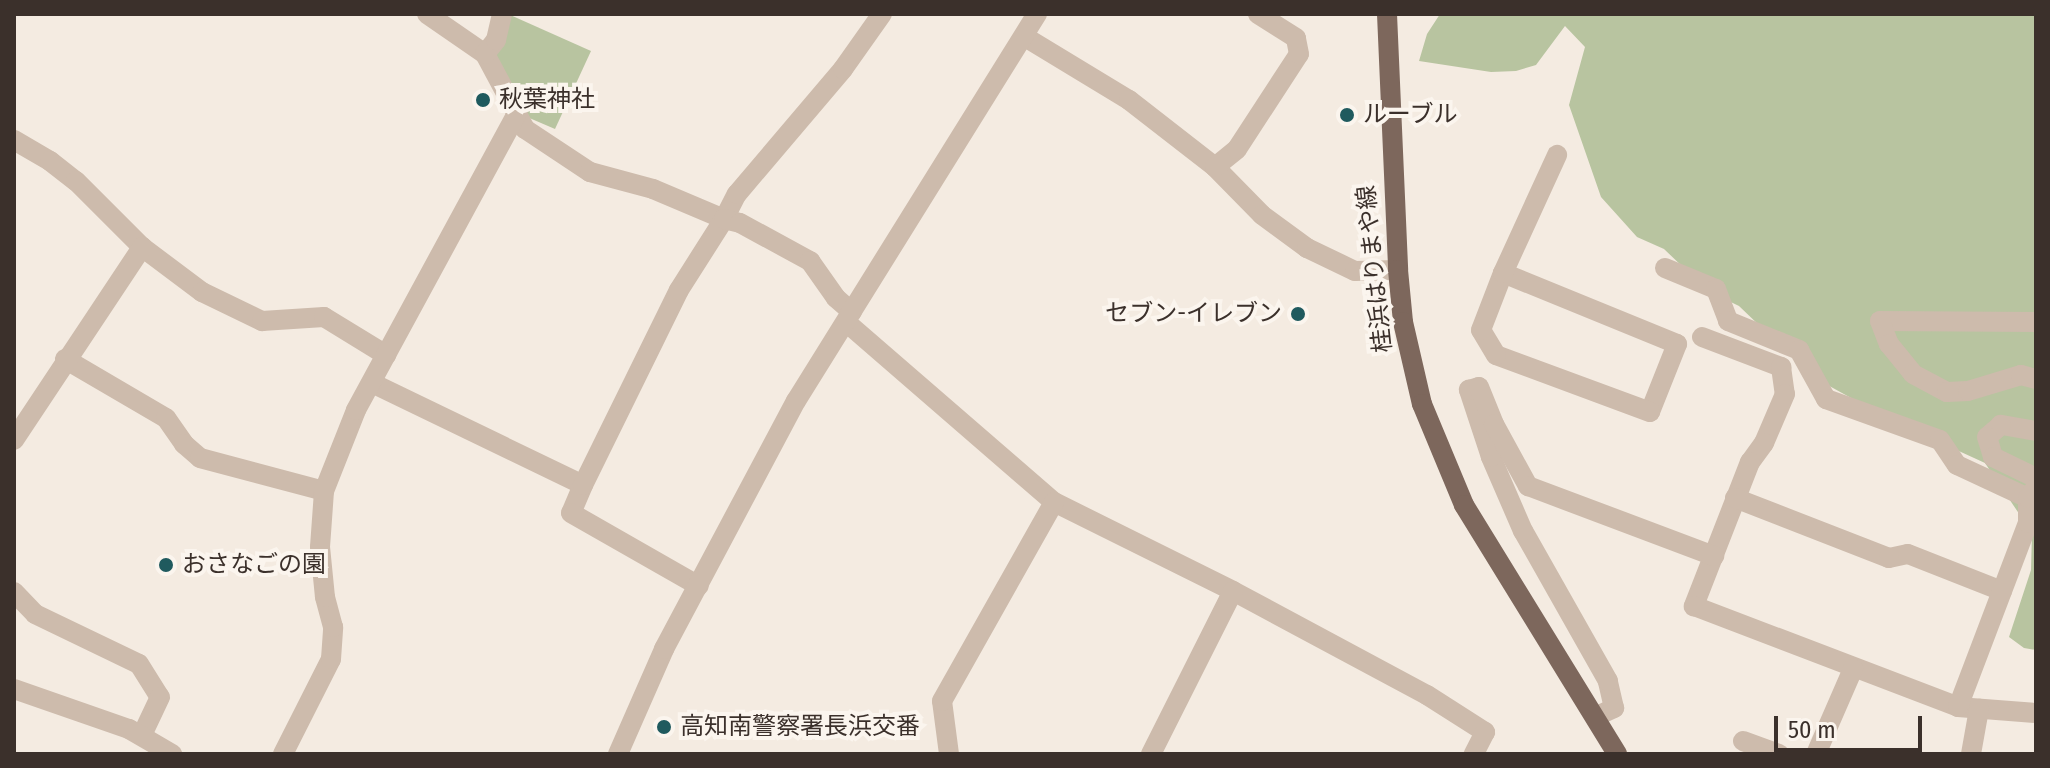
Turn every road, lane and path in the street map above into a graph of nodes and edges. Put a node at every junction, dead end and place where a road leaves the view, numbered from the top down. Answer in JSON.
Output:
{"nodes":[{"id":1,"x":427,"y":14,"type":"edge"},
{"id":2,"x":502,"y":14,"type":"edge"},
{"id":3,"x":882,"y":14,"type":"edge"},
{"id":4,"x":1258,"y":14,"type":"edge"},
{"id":5,"x":1387,"y":14,"type":"edge"},
{"id":6,"x":1030,"y":21,"type":"edge"},
{"id":7,"x":485,"y":54,"type":"junction"},
{"id":8,"x":518,"y":112,"type":"junction"},
{"id":9,"x":14,"y":140,"type":"edge"},
{"id":10,"x":1557,"y":155,"type":"dead end"},
{"id":11,"x":1215,"y":167,"type":"junction"},
{"id":12,"x":724,"y":219,"type":"junction"},
{"id":13,"x":142,"y":247,"type":"junction"},
{"id":14,"x":1665,"y":268,"type":"dead end"},
{"id":15,"x":1398,"y":270,"type":"junction"},
{"id":16,"x":1503,"y":273,"type":"junction"},
{"id":17,"x":849,"y":317,"type":"junction"},
{"id":18,"x":2036,"y":322,"type":"edge"},
{"id":19,"x":1702,"y":337,"type":"dead end"},
{"id":20,"x":386,"y":355,"type":"junction"},
{"id":21,"x":1496,"y":355,"type":"junction"},
{"id":22,"x":65,"y":359,"type":"junction"},
{"id":23,"x":2036,"y":379,"type":"edge"},
{"id":24,"x":372,"y":383,"type":"junction"},
{"id":25,"x":1479,"y":387,"type":"junction"},
{"id":26,"x":2036,"y":431,"type":"edge"},
{"id":27,"x":14,"y":440,"type":"edge"},
{"id":28,"x":2036,"y":478,"type":"edge"},
{"id":29,"x":583,"y":485,"type":"junction"},
{"id":30,"x":324,"y":491,"type":"junction"},
{"id":31,"x":2032,"y":493,"type":"edge"},
{"id":32,"x":1735,"y":498,"type":"junction"},
{"id":33,"x":1054,"y":502,"type":"junction"},
{"id":34,"x":1714,"y":556,"type":"junction"},
{"id":35,"x":699,"y":586,"type":"junction"},
{"id":36,"x":1233,"y":591,"type":"junction"},
{"id":37,"x":2002,"y":591,"type":"junction"},
{"id":38,"x":14,"y":592,"type":"edge"},
{"id":39,"x":1853,"y":669,"type":"junction"},
{"id":40,"x":14,"y":689,"type":"edge"},
{"id":41,"x":1958,"y":707,"type":"junction"},
{"id":42,"x":1979,"y":709,"type":"junction"},
{"id":43,"x":2036,"y":713,"type":"edge"},
{"id":44,"x":1597,"y":716,"type":"junction"},
{"id":45,"x":142,"y":735,"type":"junction"},
{"id":46,"x":1743,"y":741,"type":"dead end"},
{"id":47,"x":172,"y":754,"type":"edge"},
{"id":48,"x":283,"y":754,"type":"edge"},
{"id":49,"x":618,"y":754,"type":"edge"},
{"id":50,"x":949,"y":754,"type":"edge"},
{"id":51,"x":1151,"y":754,"type":"edge"},
{"id":52,"x":1474,"y":754,"type":"edge"},
{"id":53,"x":1617,"y":754,"type":"edge"},
{"id":54,"x":1779,"y":754,"type":"edge"},
{"id":55,"x":1816,"y":754,"type":"edge"},
{"id":56,"x":1971,"y":754,"type":"edge"}],
"edges":[{"from":1,"to":7,"type":"street"},
{"from":2,"to":7,"type":"street"},
{"from":3,"to":12,"type":"street"},
{"from":4,"to":11,"type":"street"},
{"from":5,"to":15,"type":"main road","name":"桂浜はりまや線"},
{"from":6,"to":11,"type":"street"},
{"from":6,"to":17,"type":"street"},
{"from":7,"to":8,"type":"street"},
{"from":8,"to":12,"type":"street"},
{"from":8,"to":20,"type":"street"},
{"from":9,"to":13,"type":"street"},
{"from":10,"to":16,"type":"street"},
{"from":11,"to":15,"type":"street"},
{"from":12,"to":17,"type":"street"},
{"from":12,"to":29,"type":"street"},
{"from":13,"to":20,"type":"street"},
{"from":13,"to":22,"type":"street"},
{"from":14,"to":31,"type":"street"},
{"from":15,"to":44,"type":"main road","name":"桂浜はりまや線"},
{"from":16,"to":21,"type":"street"},
{"from":16,"to":21,"type":"street"},
{"from":17,"to":33,"type":"street"},
{"from":17,"to":35,"type":"street"},
{"from":18,"to":23,"type":"street"},
{"from":19,"to":32,"type":"street"},
{"from":20,"to":24,"type":"street"},
{"from":21,"to":25,"type":"street"},
{"from":22,"to":27,"type":"street"},
{"from":22,"to":30,"type":"street"},
{"from":24,"to":29,"type":"street"},
{"from":24,"to":30,"type":"street"},
{"from":25,"to":34,"type":"street"},
{"from":25,"to":44,"type":"street"},
{"from":26,"to":28,"type":"street"},
{"from":29,"to":35,"type":"street"},
{"from":30,"to":48,"type":"street"},
{"from":31,"to":37,"type":"street"},
{"from":32,"to":34,"type":"street"},
{"from":32,"to":37,"type":"street"},
{"from":33,"to":36,"type":"street"},
{"from":33,"to":50,"type":"street"},
{"from":34,"to":39,"type":"street"},
{"from":35,"to":49,"type":"street"},
{"from":36,"to":51,"type":"street"},
{"from":36,"to":52,"type":"street"},
{"from":37,"to":41,"type":"street"},
{"from":38,"to":45,"type":"street"},
{"from":39,"to":41,"type":"street"},
{"from":39,"to":55,"type":"street"},
{"from":40,"to":45,"type":"street"},
{"from":41,"to":42,"type":"street"},
{"from":42,"to":43,"type":"street"},
{"from":42,"to":56,"type":"street"},
{"from":44,"to":53,"type":"main road","name":"桂浜はりまや線"},
{"from":45,"to":47,"type":"street"},
{"from":46,"to":54,"type":"street"}]}
